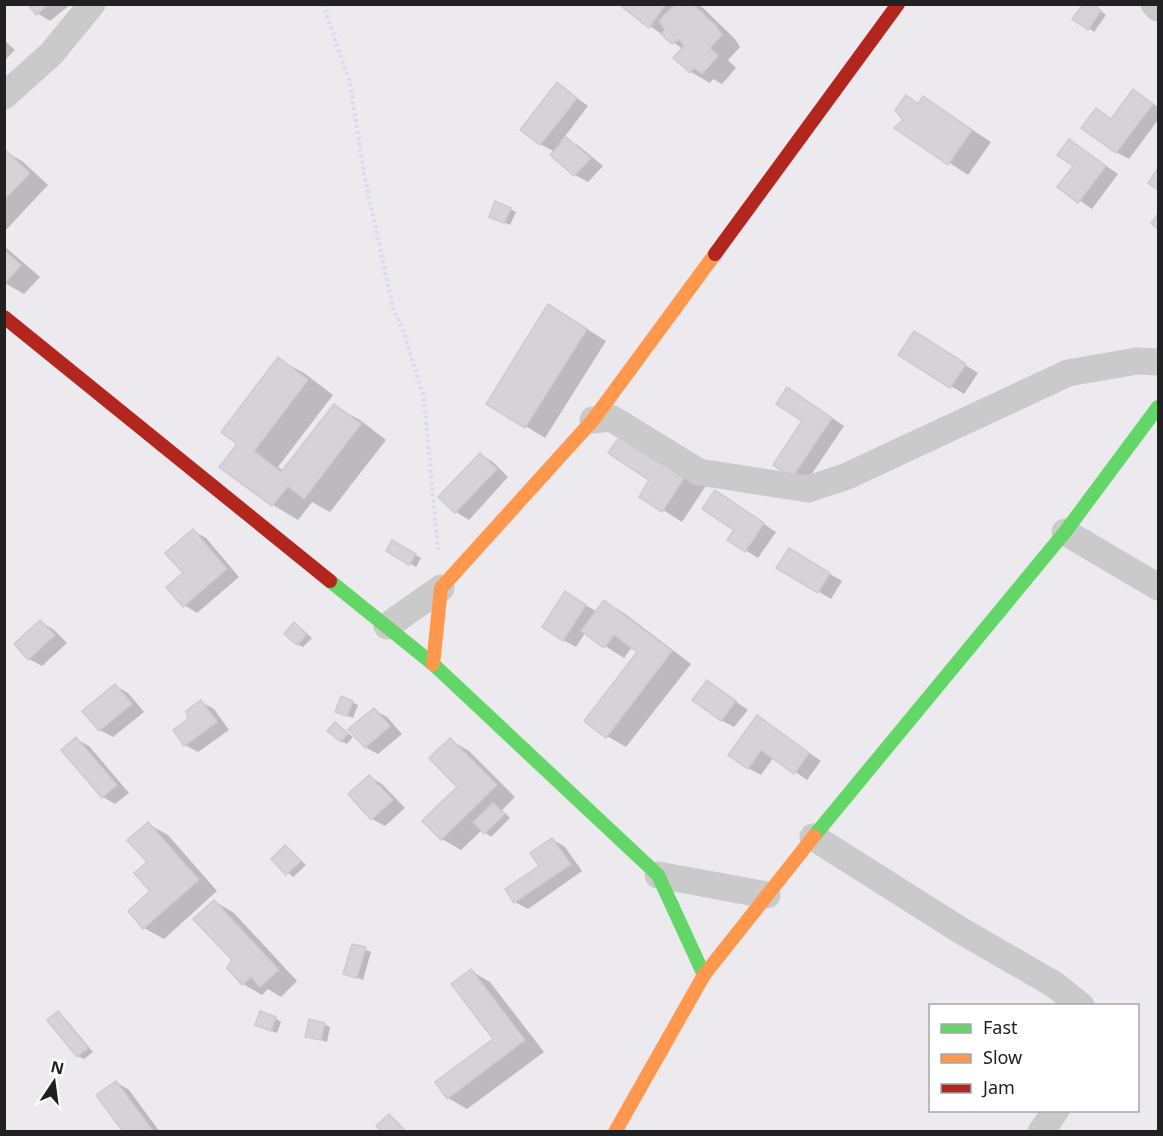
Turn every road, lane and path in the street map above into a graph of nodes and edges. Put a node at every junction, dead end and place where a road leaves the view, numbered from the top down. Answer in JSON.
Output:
{"nodes":[{"id":1,"x":92,"y":4,"type":"edge"},
{"id":2,"x":323,"y":4,"type":"edge"},
{"id":3,"x":898,"y":4,"type":"edge"},
{"id":4,"x":1154,"y":4,"type":"edge"},
{"id":5,"x":1158,"y":8,"type":"edge"},
{"id":6,"x":4,"y":96,"type":"edge"},
{"id":7,"x":4,"y":317,"type":"edge"},
{"id":8,"x":1158,"y":362,"type":"edge"},
{"id":9,"x":1158,"y":407,"type":"edge"},
{"id":10,"x":593,"y":420,"type":"junction"},
{"id":11,"x":1065,"y":532,"type":"junction"},
{"id":12,"x":1158,"y":587,"type":"edge"},
{"id":13,"x":441,"y":588,"type":"junction"},
{"id":14,"x":387,"y":626,"type":"junction"},
{"id":15,"x":433,"y":664,"type":"junction"},
{"id":16,"x":813,"y":837,"type":"junction"},
{"id":17,"x":658,"y":875,"type":"junction"},
{"id":18,"x":766,"y":895,"type":"junction"},
{"id":19,"x":704,"y":975,"type":"junction"},
{"id":20,"x":1079,"y":1004,"type":"edge"},
{"id":21,"x":1055,"y":1112,"type":"edge"},
{"id":22,"x":615,"y":1131,"type":"edge"},
{"id":23,"x":1041,"y":1131,"type":"edge"}],
"edges":[{"from":1,"to":6,"type":"street"},
{"from":2,"to":13,"type":"path"},
{"from":3,"to":10,"type":"street"},
{"from":4,"to":5,"type":"street"},
{"from":7,"to":14,"type":"street"},
{"from":8,"to":10,"type":"street"},
{"from":9,"to":11,"type":"street"},
{"from":10,"to":13,"type":"street"},
{"from":11,"to":12,"type":"street"},
{"from":11,"to":16,"type":"street"},
{"from":13,"to":14,"type":"street"},
{"from":13,"to":15,"type":"street"},
{"from":14,"to":15,"type":"street"},
{"from":15,"to":17,"type":"street"},
{"from":16,"to":18,"type":"street"},
{"from":16,"to":20,"type":"street"},
{"from":17,"to":18,"type":"street"},
{"from":17,"to":19,"type":"street"},
{"from":18,"to":19,"type":"street"},
{"from":19,"to":22,"type":"street"},
{"from":21,"to":23,"type":"street"}]}
